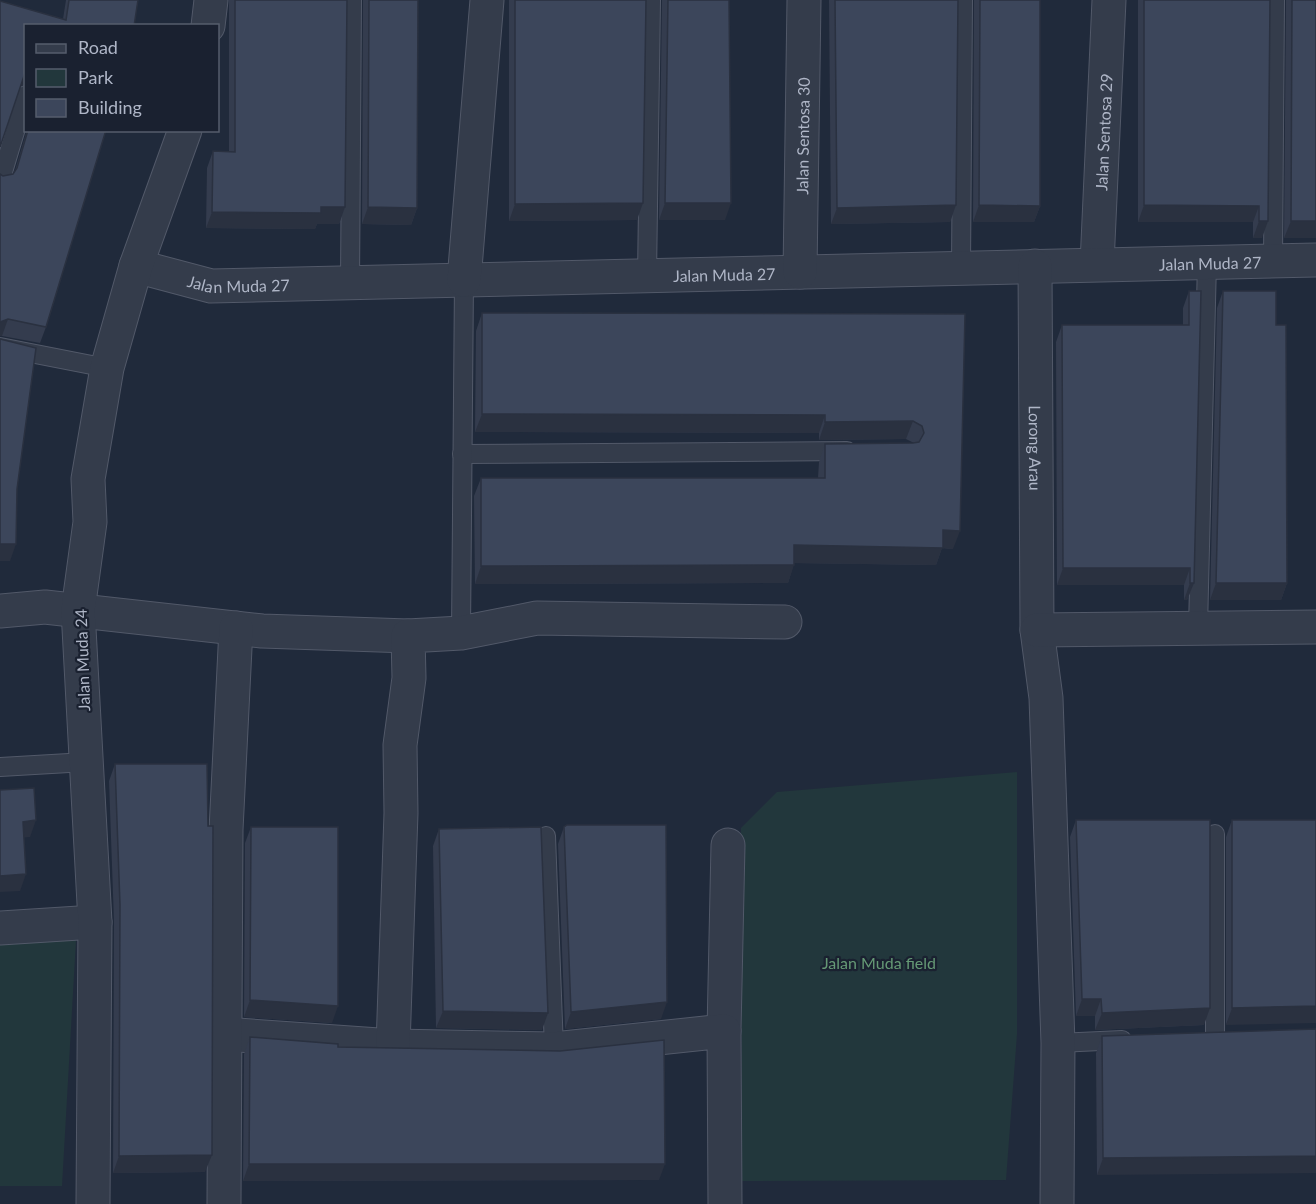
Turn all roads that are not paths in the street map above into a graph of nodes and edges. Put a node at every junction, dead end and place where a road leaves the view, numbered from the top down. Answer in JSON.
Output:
{"nodes":[{"id":1,"x":211,"y":0,"type":"edge"},
{"id":2,"x":352,"y":0,"type":"edge"},
{"id":3,"x":487,"y":0,"type":"edge"},
{"id":4,"x":651,"y":0,"type":"edge"},
{"id":5,"x":804,"y":0,"type":"edge"},
{"id":6,"x":963,"y":0,"type":"edge"},
{"id":7,"x":1109,"y":0,"type":"edge"},
{"id":8,"x":1275,"y":0,"type":"edge"},
{"id":9,"x":208,"y":24,"type":"edge"},
{"id":10,"x":24,"y":102,"type":"edge"},
{"id":11,"x":184,"y":132,"type":"edge"},
{"id":12,"x":0,"y":182,"type":"edge"},
{"id":13,"x":1316,"y":260,"type":"edge"},
{"id":14,"x":1273,"y":261,"type":"junction"},
{"id":15,"x":1207,"y":262,"type":"junction"},
{"id":16,"x":1097,"y":264,"type":"junction"},
{"id":17,"x":136,"y":266,"type":"junction"},
{"id":18,"x":1035,"y":266,"type":"junction"},
{"id":19,"x":961,"y":268,"type":"junction"},
{"id":20,"x":800,"y":272,"type":"junction"},
{"id":21,"x":647,"y":276,"type":"junction"},
{"id":22,"x":464,"y":280,"type":"junction"},
{"id":23,"x":350,"y":282,"type":"junction"},
{"id":24,"x":0,"y":347,"type":"edge"},
{"id":25,"x":107,"y":368,"type":"junction"},
{"id":26,"x":860,"y":451,"type":"edge"},
{"id":27,"x":462,"y":454,"type":"junction"},
{"id":28,"x":78,"y":610,"type":"junction"},
{"id":29,"x":0,"y":611,"type":"edge"},
{"id":30,"x":785,"y":622,"type":"dead end"},
{"id":31,"x":1316,"y":627,"type":"edge"},
{"id":32,"x":236,"y":628,"type":"junction"},
{"id":33,"x":1198,"y":628,"type":"junction"},
{"id":34,"x":1036,"y":630,"type":"junction"},
{"id":35,"x":461,"y":633,"type":"junction"},
{"id":36,"x":408,"y":636,"type":"junction"},
{"id":37,"x":86,"y":762,"type":"junction"},
{"id":38,"x":0,"y":767,"type":"edge"},
{"id":39,"x":1215,"y":834,"type":"dead end"},
{"id":40,"x":546,"y":836,"type":"dead end"},
{"id":41,"x":728,"y":845,"type":"dead end"},
{"id":42,"x":95,"y":922,"type":"junction"},
{"id":43,"x":0,"y":928,"type":"edge"},
{"id":44,"x":724,"y":1031,"type":"junction"},
{"id":45,"x":223,"y":1034,"type":"junction"},
{"id":46,"x":1237,"y":1035,"type":"edge"},
{"id":47,"x":1215,"y":1036,"type":"junction"},
{"id":48,"x":1192,"y":1037,"type":"edge"},
{"id":49,"x":1136,"y":1040,"type":"edge"},
{"id":50,"x":1058,"y":1043,"type":"junction"},
{"id":51,"x":393,"y":1046,"type":"junction"},
{"id":52,"x":554,"y":1049,"type":"junction"},
{"id":53,"x":93,"y":1204,"type":"edge"},
{"id":54,"x":224,"y":1204,"type":"edge"},
{"id":55,"x":725,"y":1204,"type":"edge"},
{"id":56,"x":1057,"y":1204,"type":"edge"}],
"edges":[{"from":1,"to":9,"type":"street"},
{"from":2,"to":23,"type":"lane"},
{"from":3,"to":22,"type":"street"},
{"from":4,"to":21,"type":"lane"},
{"from":5,"to":20,"type":"street","name":"Jalan Sentosa 30"},
{"from":6,"to":19,"type":"lane"},
{"from":7,"to":16,"type":"street","name":"Jalan Sentosa 29"},
{"from":8,"to":14,"type":"lane"},
{"from":10,"to":12,"type":"lane"},
{"from":11,"to":17,"type":"street","name":"Jalan Muda 24"},
{"from":13,"to":14,"type":"street","name":"Jalan Muda 27"},
{"from":14,"to":15,"type":"street","name":"Jalan Muda 27"},
{"from":15,"to":16,"type":"street","name":"Jalan Muda 27"},
{"from":15,"to":33,"type":"lane"},
{"from":16,"to":18,"type":"street","name":"Jalan Muda 27"},
{"from":17,"to":23,"type":"street","name":"Jalan Muda 27"},
{"from":17,"to":25,"type":"street","name":"Jalan Muda 24"},
{"from":18,"to":19,"type":"street","name":"Jalan Muda 27"},
{"from":18,"to":34,"type":"street","name":"Lorong Arau"},
{"from":19,"to":20,"type":"street","name":"Jalan Muda 27"},
{"from":20,"to":21,"type":"street","name":"Jalan Muda 27"},
{"from":21,"to":22,"type":"street","name":"Jalan Muda 27"},
{"from":22,"to":23,"type":"street","name":"Jalan Muda 27"},
{"from":22,"to":27,"type":"lane"},
{"from":24,"to":25,"type":"lane"},
{"from":25,"to":28,"type":"street","name":"Jalan Muda 24"},
{"from":26,"to":27,"type":"lane"},
{"from":27,"to":35,"type":"lane"},
{"from":28,"to":29,"type":"street"},
{"from":28,"to":32,"type":"street"},
{"from":28,"to":37,"type":"street","name":"Jalan Muda 24"},
{"from":30,"to":35,"type":"street"},
{"from":31,"to":33,"type":"street"},
{"from":32,"to":36,"type":"street"},
{"from":32,"to":45,"type":"street"},
{"from":33,"to":34,"type":"street"},
{"from":34,"to":50,"type":"street","name":"Lorong Arau"},
{"from":35,"to":36,"type":"street"},
{"from":36,"to":51,"type":"street"},
{"from":37,"to":38,"type":"lane"},
{"from":37,"to":42,"type":"street","name":"Jalan Muda 24"},
{"from":39,"to":47,"type":"lane"},
{"from":40,"to":52,"type":"lane"},
{"from":41,"to":44,"type":"street"},
{"from":42,"to":43,"type":"street"},
{"from":42,"to":53,"type":"street","name":"Jalan Muda 24"},
{"from":44,"to":52,"type":"street"},
{"from":44,"to":55,"type":"street"},
{"from":45,"to":51,"type":"street"},
{"from":45,"to":54,"type":"street"},
{"from":46,"to":47,"type":"lane"},
{"from":47,"to":48,"type":"lane"},
{"from":49,"to":50,"type":"lane"},
{"from":50,"to":56,"type":"street","name":"Lorong Arau"},
{"from":51,"to":52,"type":"street"}]}
